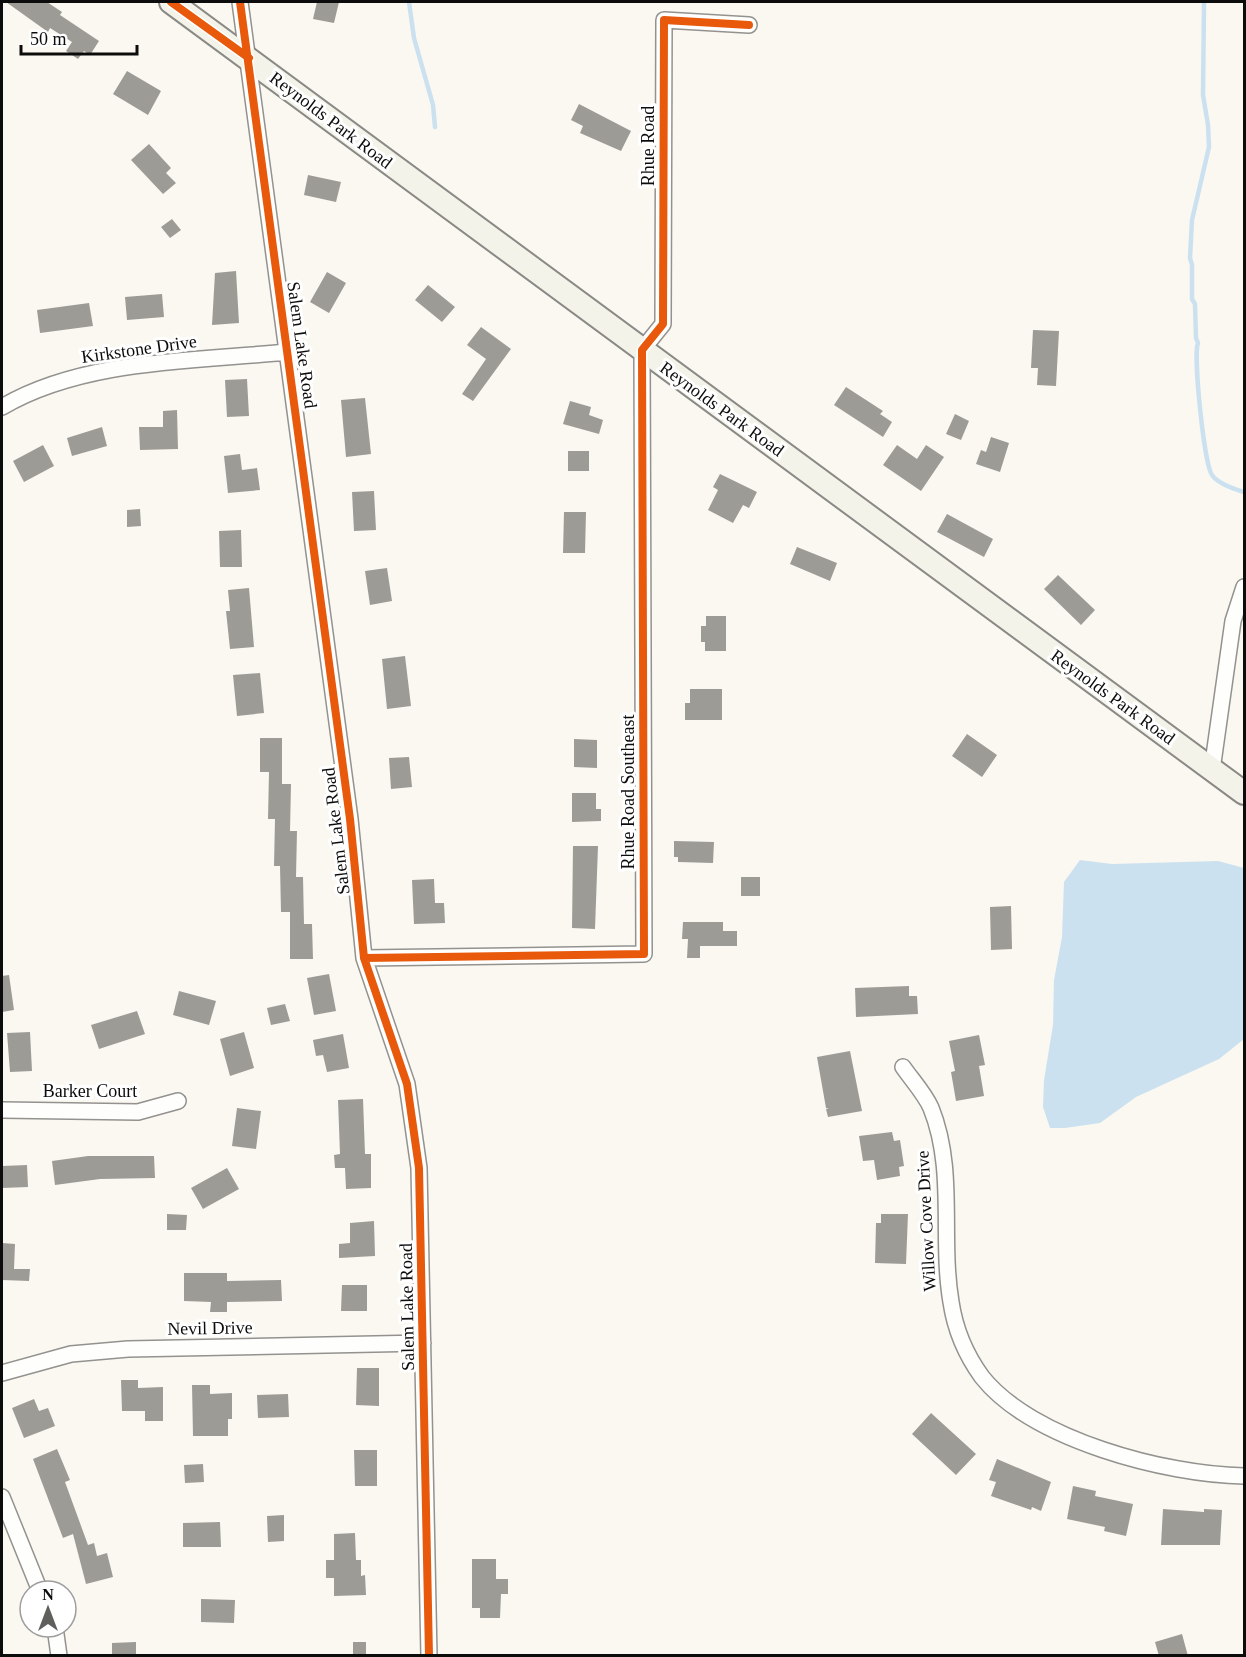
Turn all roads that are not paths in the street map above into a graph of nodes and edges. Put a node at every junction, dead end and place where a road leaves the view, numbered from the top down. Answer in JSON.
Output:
{"nodes":[{"id":1,"x":171,"y":2,"type":"edge"},
{"id":2,"x":240,"y":2,"type":"edge"},
{"id":3,"x":749,"y":25,"type":"dead end"},
{"id":4,"x":249,"y":58,"type":"junction"},
{"id":5,"x":642,"y":350,"type":"junction"},
{"id":6,"x":288,"y":352,"type":"junction"},
{"id":7,"x":2,"y":407,"type":"edge"},
{"id":8,"x":1245,"y":587,"type":"edge"},
{"id":9,"x":1239,"y":621,"type":"edge"},
{"id":10,"x":1212,"y":770,"type":"junction"},
{"id":11,"x":1245,"y":794,"type":"edge"},
{"id":12,"x":364,"y":958,"type":"junction"},
{"id":13,"x":903,"y":1067,"type":"dead end"},
{"id":14,"x":178,"y":1101,"type":"dead end"},
{"id":15,"x":2,"y":1110,"type":"edge"},
{"id":16,"x":423,"y":1343,"type":"junction"},
{"id":17,"x":2,"y":1373,"type":"edge"},
{"id":18,"x":1245,"y":1476,"type":"edge"},
{"id":19,"x":2,"y":1497,"type":"edge"},
{"id":20,"x":35,"y":1579,"type":"edge"},
{"id":21,"x":57,"y":1639,"type":"edge"},
{"id":22,"x":59,"y":1656,"type":"edge"},
{"id":23,"x":429,"y":1656,"type":"edge"}],
"edges":[{"from":1,"to":4,"type":"main road","name":"Reynolds Park Road"},
{"from":2,"to":4,"type":"street","name":"Salem Lake Road"},
{"from":3,"to":5,"type":"street","name":"Rhue Road"},
{"from":4,"to":5,"type":"main road","name":"Reynolds Park Road"},
{"from":4,"to":6,"type":"street","name":"Salem Lake Road"},
{"from":5,"to":10,"type":"main road","name":"Reynolds Park Road"},
{"from":5,"to":12,"type":"street","name":"Rhue Road Southeast"},
{"from":6,"to":7,"type":"street","name":"Kirkstone Drive"},
{"from":6,"to":12,"type":"street","name":"Salem Lake Road"},
{"from":8,"to":9,"type":"street"},
{"from":9,"to":10,"type":"street"},
{"from":10,"to":11,"type":"main road","name":"Reynolds Park Road"},
{"from":12,"to":16,"type":"street","name":"Salem Lake Road"},
{"from":13,"to":18,"type":"street","name":"Willow Cove Drive"},
{"from":14,"to":15,"type":"street","name":"Barker Court"},
{"from":16,"to":17,"type":"street","name":"Nevil Drive"},
{"from":16,"to":23,"type":"street","name":"Salem Lake Road"},
{"from":19,"to":20,"type":"street"},
{"from":21,"to":22,"type":"street"}]}
